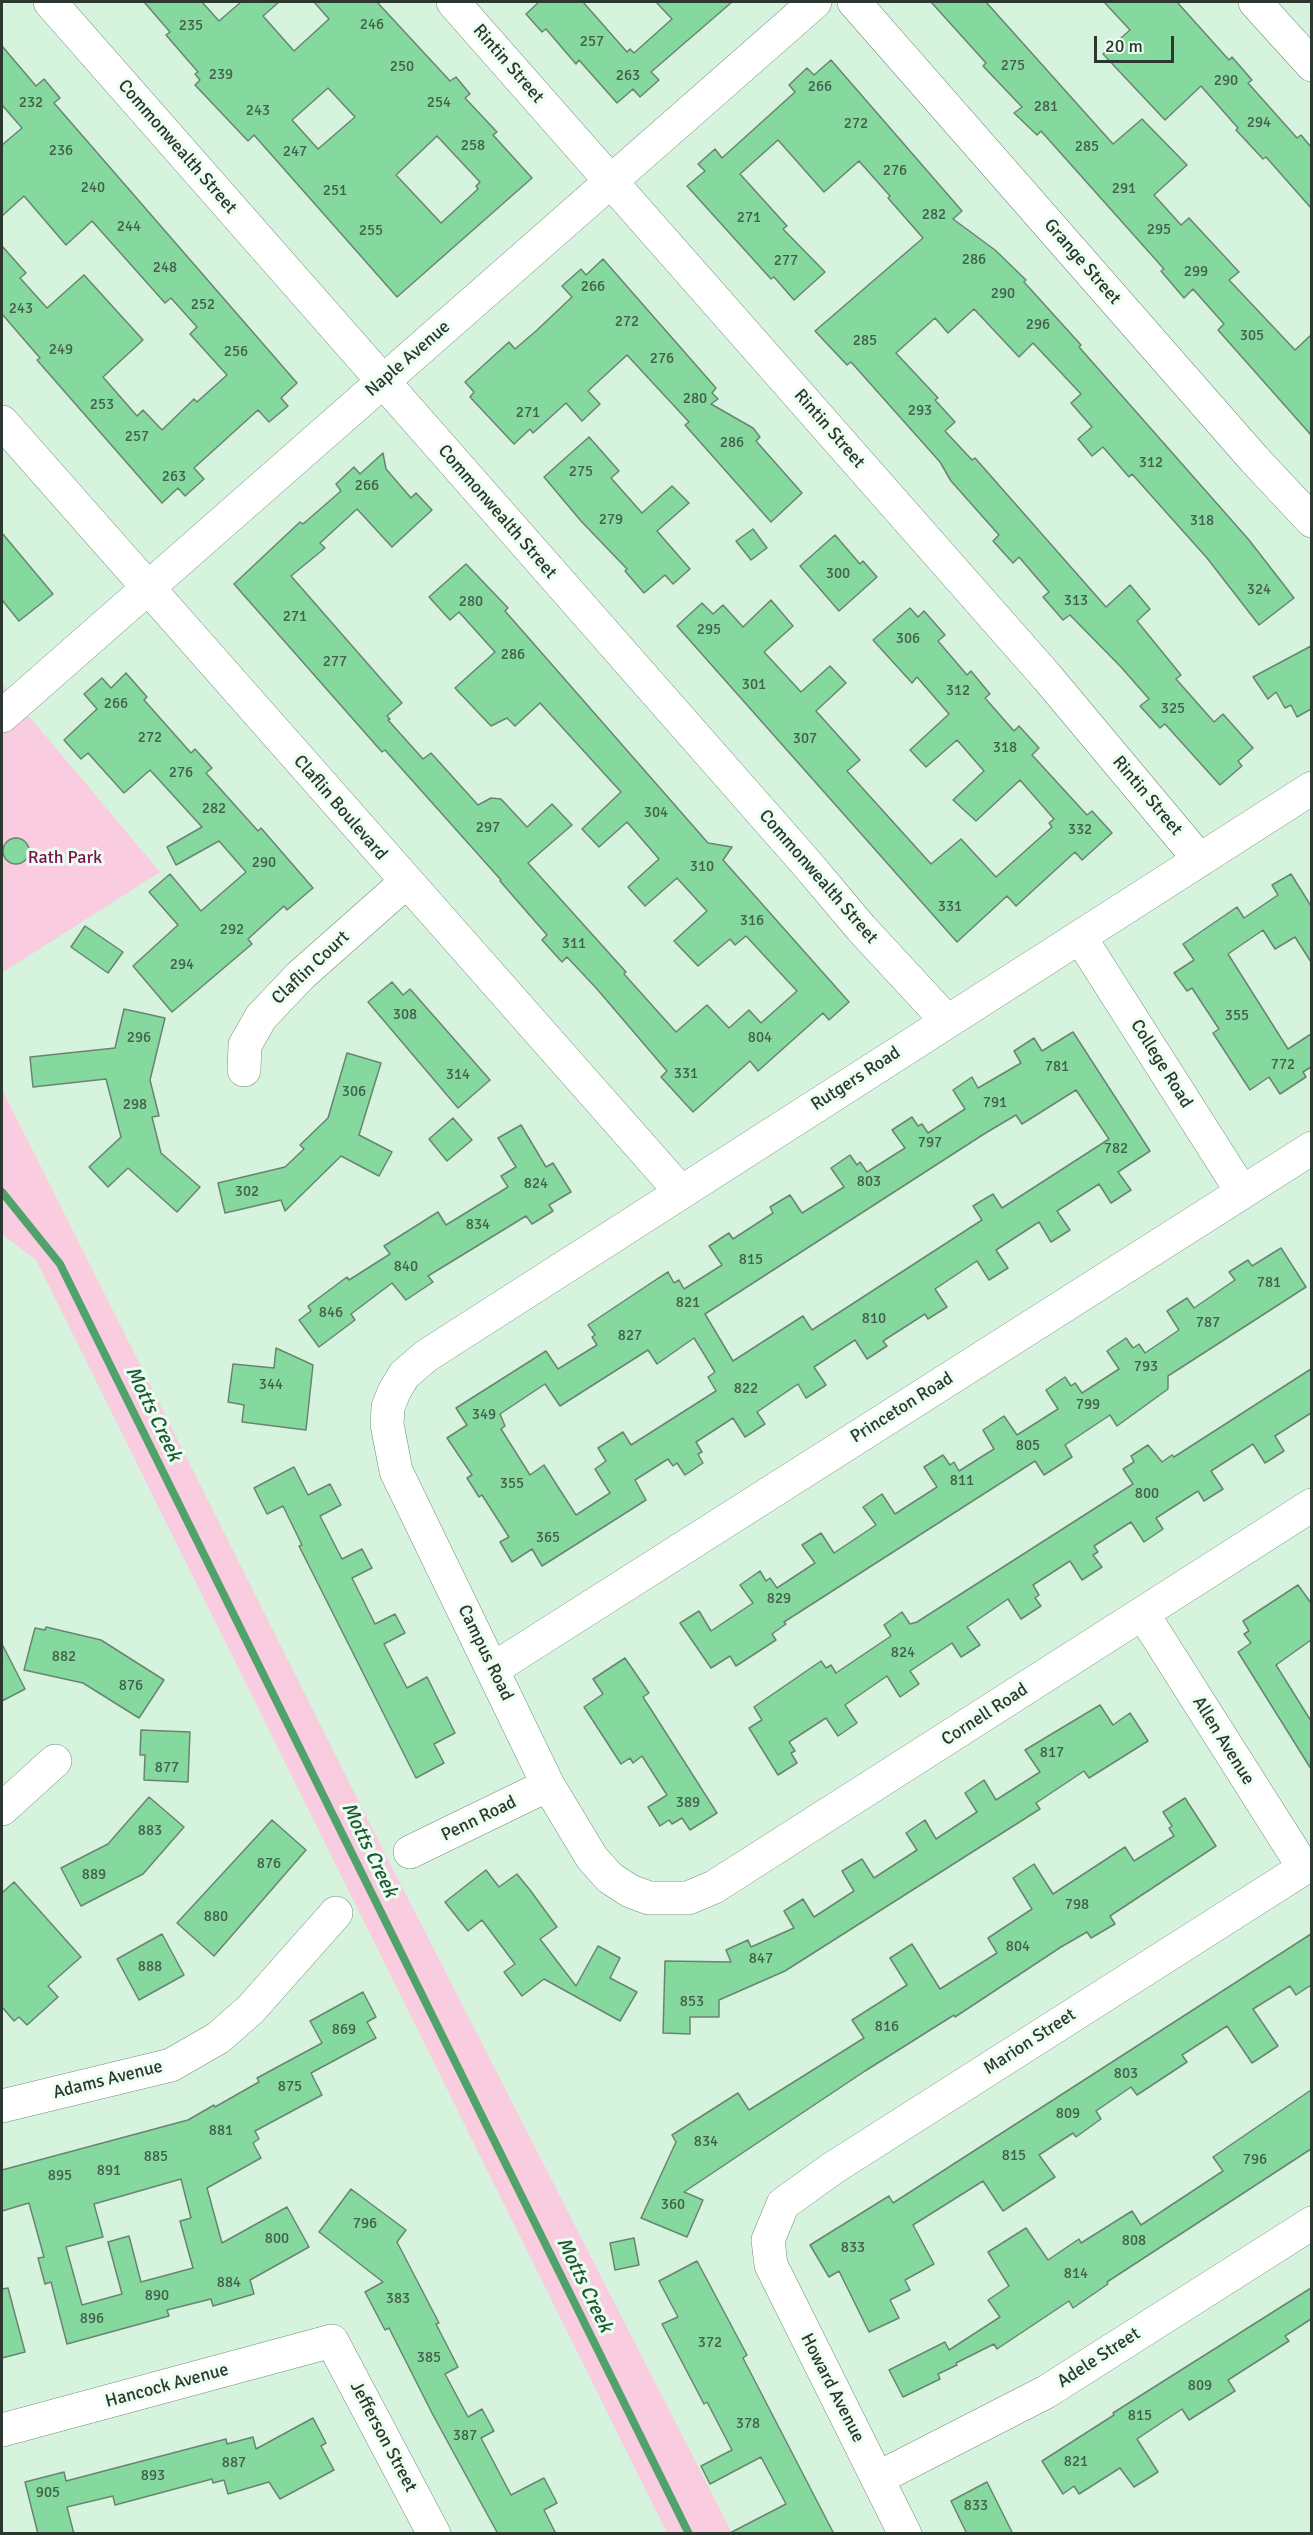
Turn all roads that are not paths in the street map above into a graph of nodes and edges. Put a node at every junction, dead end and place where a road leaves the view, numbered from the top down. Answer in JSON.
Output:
{"nodes":[{"id":1,"x":50,"y":2,"type":"edge"},
{"id":2,"x":453,"y":2,"type":"edge"},
{"id":3,"x":815,"y":2,"type":"edge"},
{"id":4,"x":854,"y":2,"type":"edge"},
{"id":5,"x":1256,"y":2,"type":"edge"},
{"id":6,"x":1311,"y":65,"type":"edge"},
{"id":7,"x":611,"y":181,"type":"junction"},
{"id":8,"x":382,"y":381,"type":"junction"},
{"id":9,"x":2,"y":422,"type":"edge"},
{"id":10,"x":1311,"y":521,"type":"edge"},
{"id":11,"x":148,"y":588,"type":"junction"},
{"id":12,"x":2,"y":716,"type":"edge"},
{"id":13,"x":1311,"y":788,"type":"edge"},
{"id":14,"x":1200,"y":860,"type":"junction"},
{"id":15,"x":405,"y":882,"type":"junction"},
{"id":16,"x":1080,"y":936,"type":"junction"},
{"id":17,"x":947,"y":1021,"type":"junction"},
{"id":18,"x":244,"y":1070,"type":"dead end"},
{"id":19,"x":1311,"y":1148,"type":"edge"},
{"id":20,"x":681,"y":1192,"type":"junction"},
{"id":21,"x":1242,"y":1192,"type":"junction"},
{"id":22,"x":404,"y":1376,"type":"joint"},
{"id":23,"x":1311,"y":1506,"type":"edge"},
{"id":24,"x":1143,"y":1614,"type":"junction"},
{"id":25,"x":493,"y":1669,"type":"junction"},
{"id":26,"x":55,"y":1761,"type":"dead end"},
{"id":27,"x":548,"y":1785,"type":"junction"},
{"id":28,"x":2,"y":1809,"type":"edge"},
{"id":29,"x":410,"y":1852,"type":"dead end"},
{"id":30,"x":1308,"y":1865,"type":"edge"},
{"id":31,"x":649,"y":1898,"type":"joint"},
{"id":32,"x":336,"y":1913,"type":"dead end"},
{"id":33,"x":6,"y":2099,"type":"edge"},
{"id":34,"x":1311,"y":2223,"type":"edge"},
{"id":35,"x":768,"y":2240,"type":"joint"},
{"id":36,"x":332,"y":2341,"type":"joint"},
{"id":37,"x":2,"y":2430,"type":"edge"},
{"id":38,"x":878,"y":2478,"type":"junction"},
{"id":39,"x":434,"y":2534,"type":"edge"},
{"id":40,"x":905,"y":2534,"type":"edge"}],
"edges":[{"from":1,"to":8,"type":"street","name":"Commonwealth Street"},
{"from":2,"to":7,"type":"street","name":"Rintin Street"},
{"from":3,"to":7,"type":"street","name":"Naple Avenue"},
{"from":4,"to":10,"type":"street","name":"Grange Street"},
{"from":5,"to":6,"type":"street"},
{"from":7,"to":8,"type":"street","name":"Naple Avenue"},
{"from":7,"to":14,"type":"street","name":"Rintin Street"},
{"from":8,"to":11,"type":"street","name":"Naple Avenue"},
{"from":8,"to":17,"type":"street","name":"Commonwealth Street"},
{"from":9,"to":11,"type":"street","name":"Claflin Boulevard"},
{"from":11,"to":12,"type":"street","name":"Naple Avenue"},
{"from":11,"to":15,"type":"street","name":"Claflin Boulevard"},
{"from":13,"to":14,"type":"street","name":"Rutgers Road"},
{"from":14,"to":16,"type":"street","name":"Rutgers Road"},
{"from":15,"to":18,"type":"street","name":"Claflin Court"},
{"from":15,"to":20,"type":"street","name":"Claflin Boulevard"},
{"from":16,"to":17,"type":"street","name":"Rutgers Road"},
{"from":16,"to":21,"type":"street","name":"College Road"},
{"from":17,"to":20,"type":"street","name":"Rutgers Road"},
{"from":19,"to":21,"type":"street","name":"Princeton Road"},
{"from":20,"to":22,"type":"street","name":"Rutgers Road"},
{"from":21,"to":25,"type":"street","name":"Princeton Road"},
{"from":22,"to":25,"type":"street","name":"Campus Road"},
{"from":23,"to":24,"type":"street","name":"Cornell Road"},
{"from":24,"to":30,"type":"street","name":"Allen Avenue"},
{"from":24,"to":31,"type":"street","name":"Cornell Road"},
{"from":25,"to":27,"type":"street","name":"Campus Road"},
{"from":26,"to":28,"type":"street"},
{"from":27,"to":29,"type":"street","name":"Penn Road"},
{"from":27,"to":31,"type":"street","name":"Campus Road"},
{"from":30,"to":35,"type":"street","name":"Marion Street"},
{"from":32,"to":33,"type":"street","name":"Adams Avenue"},
{"from":34,"to":38,"type":"street","name":"Adele Street"},
{"from":35,"to":38,"type":"street","name":"Howard Avenue"},
{"from":36,"to":37,"type":"street","name":"Hancock Avenue"},
{"from":36,"to":39,"type":"street","name":"Jefferson Street"},
{"from":38,"to":40,"type":"street","name":"Howard Avenue"}]}
